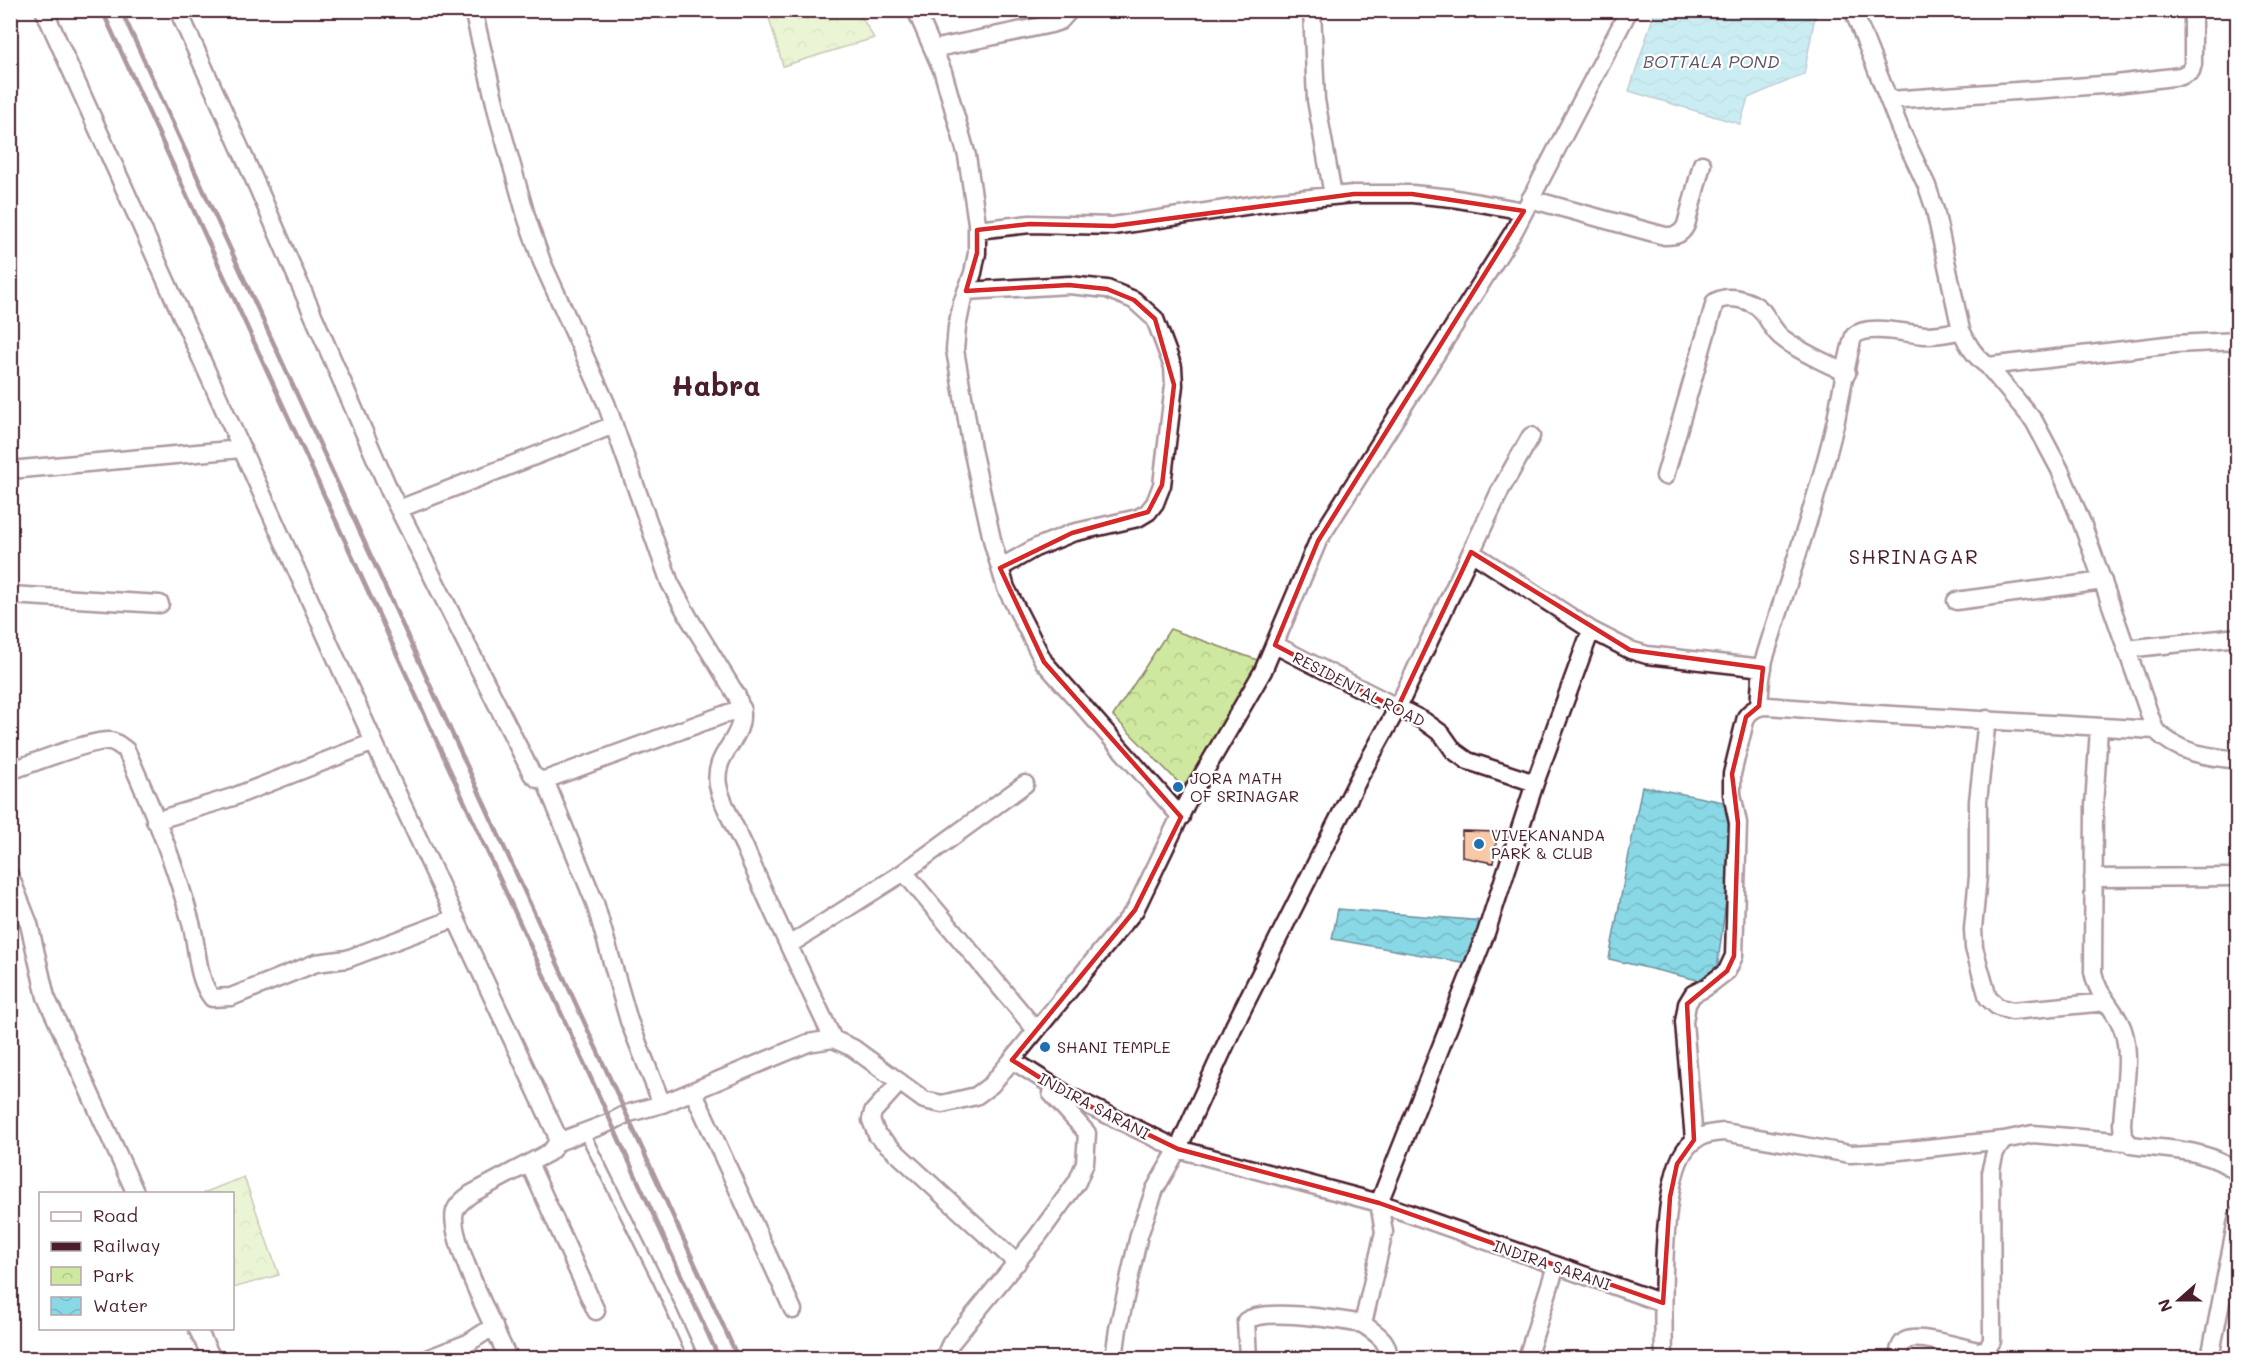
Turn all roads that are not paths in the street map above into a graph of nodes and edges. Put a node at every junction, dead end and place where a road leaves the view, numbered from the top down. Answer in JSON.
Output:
{"nodes":[{"id":1,"x":44,"y":10,"type":"edge"},
{"id":2,"x":177,"y":10,"type":"edge"},
{"id":3,"x":473,"y":10,"type":"edge"},
{"id":4,"x":916,"y":10,"type":"edge"},
{"id":5,"x":1070,"y":10,"type":"edge"},
{"id":6,"x":1312,"y":10,"type":"edge"},
{"id":7,"x":1629,"y":10,"type":"edge"},
{"id":8,"x":1853,"y":10,"type":"edge"},
{"id":9,"x":2193,"y":10,"type":"edge"},
{"id":10,"x":933,"y":49,"type":"junction"},
{"id":11,"x":1889,"y":100,"type":"junction"},
{"id":12,"x":1702,"y":164,"type":"dead end"},
{"id":13,"x":1333,"y":195,"type":"junction"},
{"id":14,"x":1527,"y":205,"type":"junction"},
{"id":15,"x":977,"y":230,"type":"junction"},
{"id":16,"x":966,"y":291,"type":"junction"},
{"id":17,"x":1961,"y":330,"type":"junction"},
{"id":18,"x":2238,"y":341,"type":"edge"},
{"id":19,"x":1988,"y":366,"type":"junction"},
{"id":20,"x":1847,"y":373,"type":"junction"},
{"id":21,"x":614,"y":425,"type":"junction"},
{"id":22,"x":1530,"y":436,"type":"dead end"},
{"id":23,"x":241,"y":449,"type":"junction"},
{"id":24,"x":10,"y":470,"type":"edge"},
{"id":25,"x":1665,"y":476,"type":"dead end"},
{"id":26,"x":399,"y":509,"type":"junction"},
{"id":27,"x":1471,"y":552,"type":"junction"},
{"id":28,"x":1000,"y":568,"type":"junction"},
{"id":29,"x":2103,"y":581,"type":"junction"},
{"id":30,"x":10,"y":596,"type":"edge"},
{"id":31,"x":1956,"y":601,"type":"dead end"},
{"id":32,"x":160,"y":604,"type":"dead end"},
{"id":33,"x":1591,"y":630,"type":"junction"},
{"id":34,"x":2238,"y":637,"type":"edge"},
{"id":35,"x":1275,"y":645,"type":"junction"},
{"id":36,"x":2126,"y":649,"type":"junction"},
{"id":37,"x":1763,"y":668,"type":"junction"},
{"id":38,"x":1760,"y":706,"type":"junction"},
{"id":39,"x":742,"y":708,"type":"junction"},
{"id":40,"x":1397,"y":709,"type":"junction"},
{"id":41,"x":1987,"y":719,"type":"junction"},
{"id":42,"x":2099,"y":728,"type":"junction"},
{"id":43,"x":2155,"y":730,"type":"junction"},
{"id":44,"x":374,"y":742,"type":"junction"},
{"id":45,"x":2238,"y":760,"type":"edge"},
{"id":46,"x":10,"y":771,"type":"edge"},
{"id":47,"x":545,"y":780,"type":"junction"},
{"id":48,"x":1535,"y":783,"type":"junction"},
{"id":49,"x":1025,"y":784,"type":"dead end"},
{"id":50,"x":1181,"y":817,"type":"junction"},
{"id":51,"x":155,"y":821,"type":"junction"},
{"id":52,"x":904,"y":872,"type":"junction"},
{"id":53,"x":10,"y":876,"type":"edge"},
{"id":54,"x":2238,"y":877,"type":"edge"},
{"id":55,"x":2093,"y":878,"type":"junction"},
{"id":56,"x":456,"y":918,"type":"junction"},
{"id":57,"x":789,"y":945,"type":"junction"},
{"id":58,"x":2107,"y":1002,"type":"junction"},
{"id":59,"x":1036,"y":1030,"type":"junction"},
{"id":60,"x":833,"y":1039,"type":"junction"},
{"id":61,"x":1012,"y":1060,"type":"junction"},
{"id":62,"x":1030,"y":1071,"type":"junction"},
{"id":63,"x":900,"y":1082,"type":"junction"},
{"id":64,"x":693,"y":1091,"type":"junction"},
{"id":65,"x":662,"y":1104,"type":"junction"},
{"id":66,"x":584,"y":1132,"type":"junction"},
{"id":67,"x":1695,"y":1140,"type":"junction"},
{"id":68,"x":2004,"y":1140,"type":"junction"},
{"id":69,"x":558,"y":1142,"type":"junction"},
{"id":70,"x":2127,"y":1142,"type":"junction"},
{"id":71,"x":1178,"y":1149,"type":"junction"},
{"id":72,"x":529,"y":1163,"type":"junction"},
{"id":73,"x":2238,"y":1173,"type":"edge"},
{"id":74,"x":135,"y":1192,"type":"edge"},
{"id":75,"x":1379,"y":1203,"type":"junction"},
{"id":76,"x":2238,"y":1215,"type":"edge"},
{"id":77,"x":1017,"y":1263,"type":"junction"},
{"id":78,"x":1556,"y":1266,"type":"junction"},
{"id":79,"x":1663,"y":1303,"type":"junction"},
{"id":80,"x":793,"y":1310,"type":"dead end"},
{"id":81,"x":596,"y":1311,"type":"dead end"},
{"id":82,"x":1363,"y":1324,"type":"junction"},
{"id":83,"x":494,"y":1326,"type":"junction"},
{"id":84,"x":198,"y":1330,"type":"edge"},
{"id":85,"x":212,"y":1359,"type":"edge"},
{"id":86,"x":429,"y":1359,"type":"edge"},
{"id":87,"x":508,"y":1359,"type":"edge"},
{"id":88,"x":693,"y":1359,"type":"edge"},
{"id":89,"x":944,"y":1359,"type":"edge"},
{"id":90,"x":1114,"y":1359,"type":"edge"},
{"id":91,"x":1248,"y":1359,"type":"edge"},
{"id":92,"x":1387,"y":1359,"type":"edge"},
{"id":93,"x":1527,"y":1359,"type":"edge"},
{"id":94,"x":1664,"y":1359,"type":"edge"},
{"id":95,"x":1898,"y":1359,"type":"edge"},
{"id":96,"x":2210,"y":1359,"type":"edge"}],
"edges":[{"from":1,"to":23,"type":"street"},
{"from":2,"to":26,"type":"street"},
{"from":3,"to":21,"type":"street"},
{"from":4,"to":10,"type":"street"},
{"from":5,"to":10,"type":"street"},
{"from":6,"to":13,"type":"street"},
{"from":7,"to":14,"type":"street"},
{"from":8,"to":11,"type":"street"},
{"from":9,"to":11,"type":"street"},
{"from":10,"to":15,"type":"street"},
{"from":11,"to":17,"type":"street"},
{"from":12,"to":14,"type":"street"},
{"from":13,"to":14,"type":"street"},
{"from":13,"to":15,"type":"street"},
{"from":14,"to":35,"type":"street"},
{"from":15,"to":16,"type":"street"},
{"from":16,"to":28,"type":"street"},
{"from":16,"to":28,"type":"street"},
{"from":17,"to":19,"type":"street"},
{"from":17,"to":20,"type":"street"},
{"from":18,"to":19,"type":"street"},
{"from":19,"to":29,"type":"street"},
{"from":20,"to":25,"type":"street"},
{"from":20,"to":37,"type":"street"},
{"from":21,"to":26,"type":"street"},
{"from":21,"to":39,"type":"street"},
{"from":22,"to":27,"type":"street"},
{"from":23,"to":24,"type":"street"},
{"from":23,"to":44,"type":"street"},
{"from":26,"to":47,"type":"street"},
{"from":27,"to":33,"type":"street"},
{"from":27,"to":40,"type":"street"},
{"from":28,"to":50,"type":"street"},
{"from":29,"to":31,"type":"street"},
{"from":29,"to":36,"type":"street"},
{"from":30,"to":32,"type":"street"},
{"from":33,"to":37,"type":"street"},
{"from":33,"to":48,"type":"street"},
{"from":34,"to":36,"type":"street"},
{"from":35,"to":40,"type":"street","name":"RESIDENTAL ROAD"},
{"from":35,"to":50,"type":"street"},
{"from":36,"to":43,"type":"street"},
{"from":37,"to":38,"type":"street"},
{"from":38,"to":41,"type":"street"},
{"from":38,"to":67,"type":"street"},
{"from":39,"to":47,"type":"street"},
{"from":39,"to":57,"type":"street"},
{"from":40,"to":48,"type":"street","name":"RESIDENTAL ROAD"},
{"from":40,"to":71,"type":"street"},
{"from":41,"to":42,"type":"street"},
{"from":41,"to":58,"type":"street"},
{"from":42,"to":43,"type":"street"},
{"from":42,"to":55,"type":"street"},
{"from":43,"to":45,"type":"street"},
{"from":44,"to":51,"type":"street"},
{"from":44,"to":56,"type":"street"},
{"from":46,"to":51,"type":"street"},
{"from":47,"to":65,"type":"street"},
{"from":48,"to":75,"type":"street"},
{"from":49,"to":52,"type":"street"},
{"from":50,"to":59,"type":"street"},
{"from":51,"to":56,"type":"street"},
{"from":52,"to":57,"type":"street"},
{"from":52,"to":59,"type":"street"},
{"from":53,"to":74,"type":"street"},
{"from":54,"to":55,"type":"street"},
{"from":55,"to":58,"type":"street"},
{"from":56,"to":69,"type":"street"},
{"from":57,"to":60,"type":"street"},
{"from":58,"to":70,"type":"street"},
{"from":59,"to":61,"type":"street"},
{"from":60,"to":63,"type":"street"},
{"from":60,"to":64,"type":"street"},
{"from":61,"to":62,"type":"street","name":"INDIRA SARANI"},
{"from":61,"to":63,"type":"street"},
{"from":62,"to":71,"type":"street","name":"INDIRA SARANI"},
{"from":62,"to":77,"type":"street"},
{"from":63,"to":77,"type":"street"},
{"from":64,"to":65,"type":"street"},
{"from":64,"to":80,"type":"street"},
{"from":65,"to":66,"type":"street"},
{"from":66,"to":69,"type":"street"},
{"from":66,"to":88,"type":"lane"},
{"from":67,"to":68,"type":"street"},
{"from":67,"to":79,"type":"street"},
{"from":68,"to":70,"type":"street"},
{"from":68,"to":95,"type":"street"},
{"from":69,"to":72,"type":"street"},
{"from":70,"to":73,"type":"street"},
{"from":71,"to":75,"type":"street","name":"INDIRA SARANI"},
{"from":71,"to":90,"type":"street"},
{"from":72,"to":81,"type":"street"},
{"from":72,"to":83,"type":"street"},
{"from":75,"to":78,"type":"street","name":"INDIRA SARANI"},
{"from":75,"to":82,"type":"street"},
{"from":76,"to":96,"type":"street"},
{"from":77,"to":89,"type":"street"},
{"from":78,"to":79,"type":"street","name":"INDIRA SARANI"},
{"from":78,"to":93,"type":"street"},
{"from":79,"to":94,"type":"street"},
{"from":82,"to":91,"type":"street"},
{"from":82,"to":92,"type":"street"},
{"from":83,"to":86,"type":"street"},
{"from":83,"to":87,"type":"street"},
{"from":84,"to":85,"type":"street"}]}
